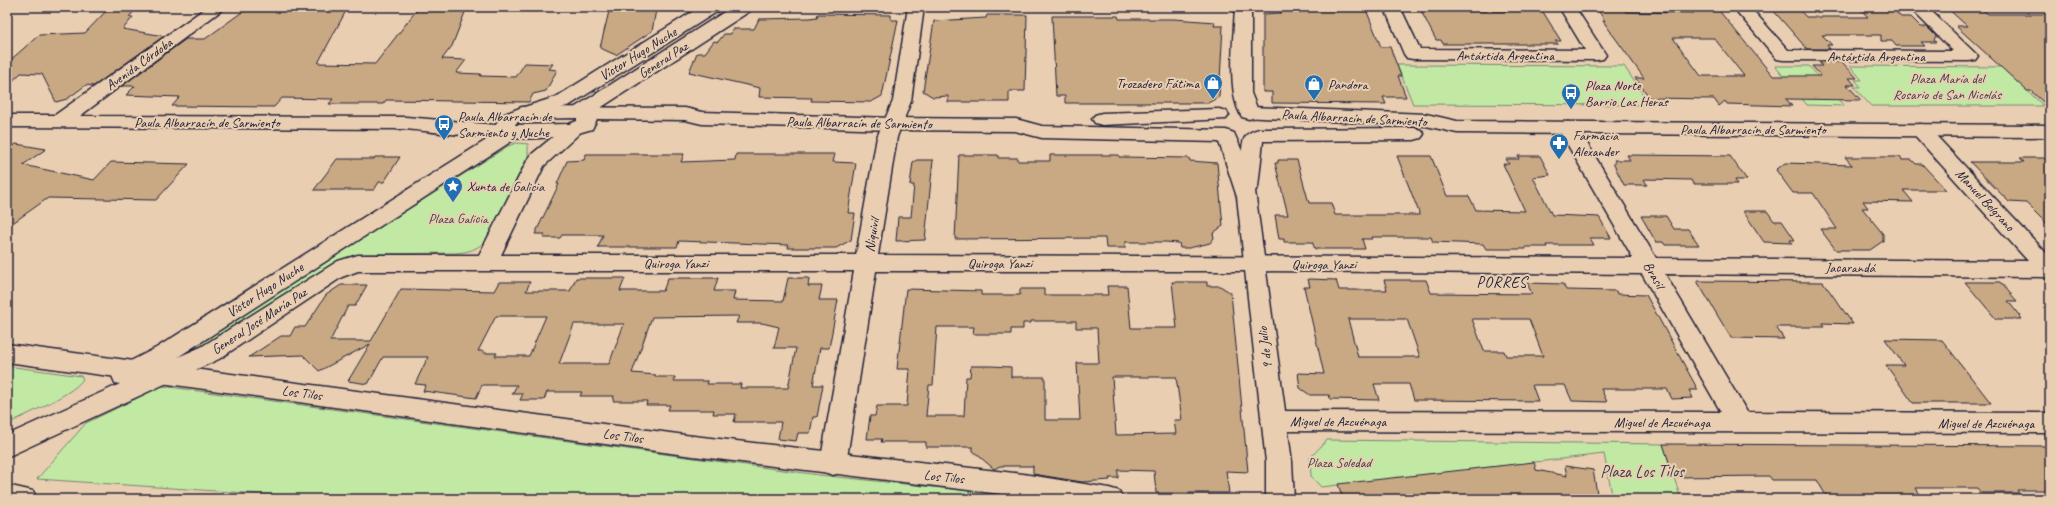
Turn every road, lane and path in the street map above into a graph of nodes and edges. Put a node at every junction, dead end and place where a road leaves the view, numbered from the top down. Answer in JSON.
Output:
{"nodes":[{"id":1,"x":218,"y":7,"type":"edge"},
{"id":2,"x":712,"y":7,"type":"edge"},
{"id":3,"x":744,"y":7,"type":"edge"},
{"id":4,"x":916,"y":7,"type":"edge"},
{"id":5,"x":1243,"y":7,"type":"edge"},
{"id":6,"x":1392,"y":7,"type":"edge"},
{"id":7,"x":1567,"y":7,"type":"edge"},
{"id":8,"x":1742,"y":7,"type":"edge"},
{"id":9,"x":1917,"y":7,"type":"edge"},
{"id":10,"x":561,"y":107,"type":"junction"},
{"id":11,"x":1238,"y":113,"type":"junction"},
{"id":12,"x":7,"y":121,"type":"edge"},
{"id":13,"x":60,"y":121,"type":"junction"},
{"id":14,"x":519,"y":122,"type":"junction"},
{"id":15,"x":576,"y":123,"type":"junction"},
{"id":16,"x":892,"y":124,"type":"junction"},
{"id":17,"x":1016,"y":126,"type":"junction"},
{"id":18,"x":1457,"y":127,"type":"junction"},
{"id":19,"x":1568,"y":128,"type":"junction"},
{"id":20,"x":1920,"y":130,"type":"junction"},
{"id":21,"x":2050,"y":131,"type":"edge"},
{"id":22,"x":1226,"y":136,"type":"junction"},
{"id":23,"x":1256,"y":136,"type":"junction"},
{"id":24,"x":1247,"y":197,"type":"junction"},
{"id":25,"x":486,"y":263,"type":"junction"},
{"id":26,"x":867,"y":263,"type":"junction"},
{"id":27,"x":1255,"y":263,"type":"junction"},
{"id":28,"x":351,"y":264,"type":"joint"},
{"id":29,"x":1649,"y":266,"type":"junction"},
{"id":30,"x":2049,"y":270,"type":"edge"},
{"id":31,"x":7,"y":353,"type":"edge"},
{"id":32,"x":136,"y":370,"type":"junction"},
{"id":33,"x":166,"y":374,"type":"junction"},
{"id":34,"x":1274,"y":421,"type":"junction"},
{"id":35,"x":1740,"y":422,"type":"junction"},
{"id":36,"x":2050,"y":423,"type":"edge"},
{"id":37,"x":7,"y":434,"type":"edge"},
{"id":38,"x":7,"y":447,"type":"edge"},
{"id":39,"x":833,"y":464,"type":"junction"},
{"id":40,"x":7,"y":496,"type":"edge"},
{"id":41,"x":23,"y":499,"type":"edge"},
{"id":42,"x":1109,"y":499,"type":"edge"},
{"id":43,"x":1280,"y":499,"type":"edge"}],
"edges":[{"from":1,"to":13,"type":"main road","name":"Avenida Córdoba"},
{"from":2,"to":10,"type":"main road","name":"Víctor Hugo Nuche"},
{"from":3,"to":15,"type":"main road","name":"General Paz"},
{"from":4,"to":16,"type":"main road","name":"Niquivil"},
{"from":5,"to":11,"type":"main road"},
{"from":6,"to":7,"type":"main road","name":"Antártida Argentina"},
{"from":8,"to":9,"type":"main road","name":"Antártida Argentina"},
{"from":10,"to":14,"type":"main road"},
{"from":10,"to":15,"type":"main road"},
{"from":11,"to":17,"type":"main road","name":"Paula Albarracín de Sarmiento"},
{"from":11,"to":18,"type":"main road","name":"Paula Albarracín de Sarmiento"},
{"from":11,"to":22,"type":"main road"},
{"from":11,"to":23,"type":"main road","name":"9 de Julio"},
{"from":12,"to":13,"type":"main road","name":"Paula Albarracín de Sarmiento"},
{"from":13,"to":14,"type":"main road","name":"Paula Albarracín de Sarmiento"},
{"from":14,"to":15,"type":"main road","name":"Paula Albarracín de Sarmiento"},
{"from":14,"to":32,"type":"main road","name":"Víctor Hugo Nuche"},
{"from":15,"to":16,"type":"main road","name":"Paula Albarracín de Sarmiento"},
{"from":15,"to":25,"type":"main road","name":"General Paz"},
{"from":16,"to":17,"type":"main road","name":"Paula Albarracín de Sarmiento"},
{"from":16,"to":26,"type":"main road","name":"Niquivil"},
{"from":17,"to":22,"type":"main road","name":"Paula Albarracín de Sarmiento"},
{"from":18,"to":19,"type":"main road","name":"Paula Albarracín de Sarmiento"},
{"from":18,"to":23,"type":"main road","name":"Paula Albarracín de Sarmiento"},
{"from":19,"to":20,"type":"main road","name":"Paula Albarracín de Sarmiento"},
{"from":19,"to":29,"type":"main road","name":"Brasil"},
{"from":20,"to":21,"type":"main road","name":"Paula Albarracín de Sarmiento"},
{"from":20,"to":30,"type":"main road","name":"Manuel Belgrano"},
{"from":22,"to":23,"type":"main road","name":"Paula Albarracín de Sarmiento"},
{"from":22,"to":24,"type":"main road","name":"9 de Julio"},
{"from":23,"to":24,"type":"main road","name":"9 de Julio"},
{"from":24,"to":27,"type":"main road","name":"9 de Julio"},
{"from":25,"to":26,"type":"main road","name":"Quiroga Yanzi"},
{"from":25,"to":28,"type":"main road","name":"Quiroga Yanzi"},
{"from":26,"to":27,"type":"main road","name":"Quiroga Yanzi"},
{"from":26,"to":39,"type":"main road","name":"Niquivil"},
{"from":27,"to":29,"type":"main road","name":"Quiroga Yanzi"},
{"from":27,"to":34,"type":"main road","name":"9 de Julio"},
{"from":28,"to":33,"type":"main road","name":"General José María Paz"},
{"from":29,"to":30,"type":"main road","name":"Jacarandá"},
{"from":29,"to":35,"type":"main road","name":"Brasil"},
{"from":31,"to":32,"type":"main road","name":"Los Tilos"},
{"from":32,"to":33,"type":"main road","name":"Los Tilos"},
{"from":32,"to":37,"type":"main road","name":"Víctor Hugo Nuche"},
{"from":33,"to":38,"type":"main road"},
{"from":33,"to":39,"type":"main road","name":"Los Tilos"},
{"from":34,"to":35,"type":"main road","name":"Miguel de Azcuénaga"},
{"from":34,"to":43,"type":"main road","name":"9 de Julio"},
{"from":35,"to":36,"type":"main road","name":"Miguel de Azcuénaga"},
{"from":39,"to":42,"type":"main road","name":"Los Tilos"},
{"from":40,"to":41,"type":"main road"}]}
